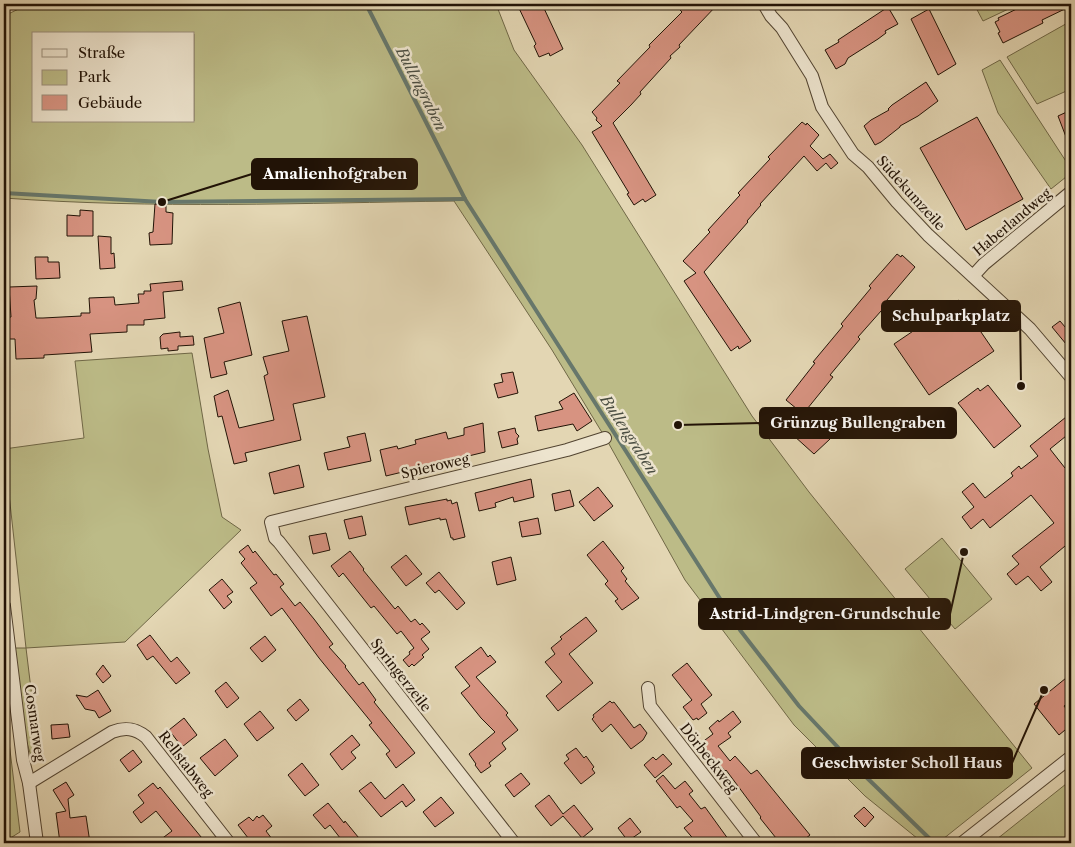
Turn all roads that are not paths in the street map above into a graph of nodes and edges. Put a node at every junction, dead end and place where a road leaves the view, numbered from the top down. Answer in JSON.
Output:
{"nodes":[{"id":1,"x":764,"y":4,"type":"edge"},
{"id":2,"x":1071,"y":192,"type":"edge"},
{"id":3,"x":973,"y":276,"type":"junction"},
{"id":4,"x":1071,"y":377,"type":"edge"},
{"id":5,"x":605,"y":438,"type":"dead end"},
{"id":6,"x":271,"y":522,"type":"joint"},
{"id":7,"x":4,"y":606,"type":"edge"},
{"id":8,"x":648,"y":688,"type":"dead end"},
{"id":9,"x":1071,"y":757,"type":"edge"},
{"id":10,"x":29,"y":783,"type":"junction"},
{"id":11,"x":37,"y":843,"type":"edge"},
{"id":12,"x":229,"y":843,"type":"edge"},
{"id":13,"x":514,"y":843,"type":"edge"},
{"id":14,"x":756,"y":843,"type":"edge"},
{"id":15,"x":962,"y":843,"type":"edge"}],
"edges":[{"from":1,"to":3,"type":"street","name":"Südekumzeile"},
{"from":2,"to":3,"type":"street","name":"Haberlandweg"},
{"from":3,"to":4,"type":"street","name":"Südekumzeile"},
{"from":5,"to":6,"type":"street","name":"Spieroweg"},
{"from":6,"to":13,"type":"street","name":"Springerzeile"},
{"from":7,"to":10,"type":"street","name":"Cosmarweg"},
{"from":8,"to":14,"type":"street","name":"Dörbeckweg"},
{"from":9,"to":15,"type":"street"},
{"from":10,"to":11,"type":"street","name":"Cosmarweg"},
{"from":10,"to":12,"type":"street","name":"Rellstabweg"}]}
